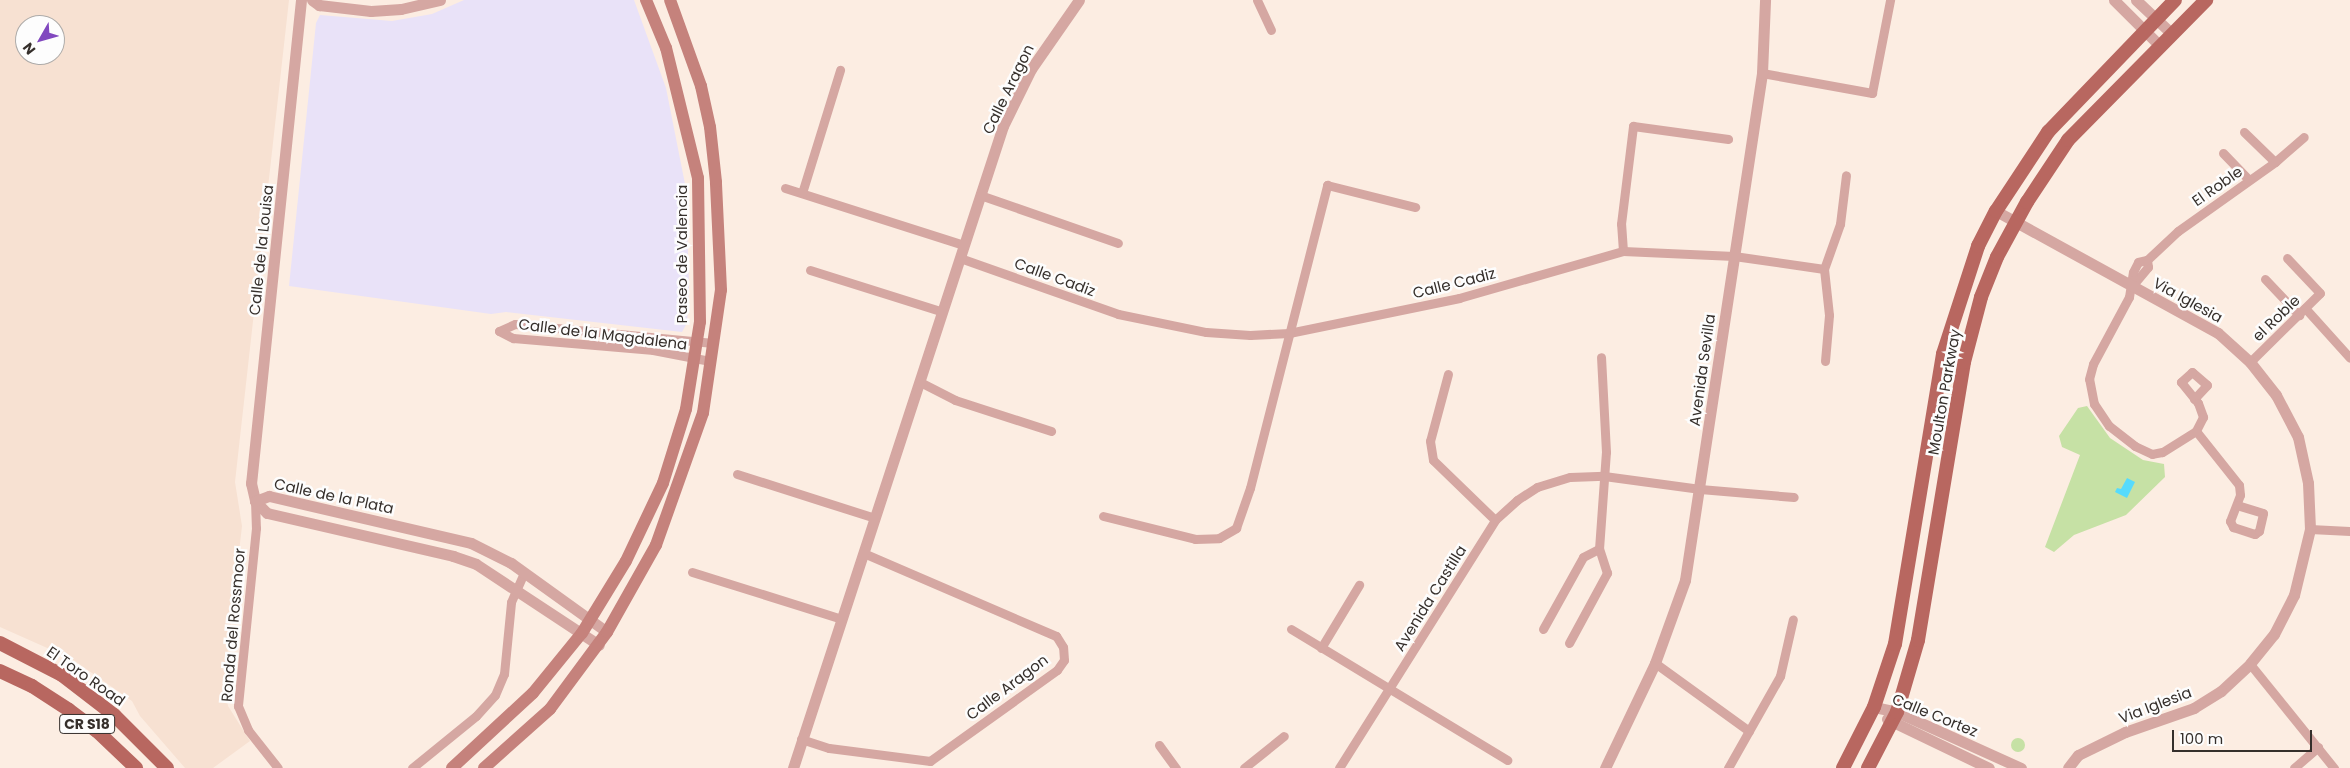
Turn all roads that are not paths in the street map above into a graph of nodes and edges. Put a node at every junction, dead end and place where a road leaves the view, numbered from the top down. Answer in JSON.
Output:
{"nodes":[{"id":1,"x":301,"y":0,"type":"edge"},
{"id":2,"x":312,"y":0,"type":"edge"},
{"id":3,"x":440,"y":0,"type":"edge"},
{"id":4,"x":646,"y":0,"type":"edge"},
{"id":5,"x":670,"y":0,"type":"edge"},
{"id":6,"x":1257,"y":0,"type":"edge"},
{"id":7,"x":1765,"y":0,"type":"edge"},
{"id":8,"x":1890,"y":0,"type":"edge"},
{"id":9,"x":2114,"y":0,"type":"edge"},
{"id":10,"x":2136,"y":0,"type":"edge"},
{"id":11,"x":2174,"y":0,"type":"edge"},
{"id":12,"x":2206,"y":0,"type":"edge"},
{"id":13,"x":1076,"y":1,"type":"edge"},
{"id":14,"x":2156,"y":19,"type":"junction"},
{"id":15,"x":1271,"y":30,"type":"dead end"},
{"id":16,"x":2144,"y":30,"type":"junction"},
{"id":17,"x":2172,"y":34,"type":"junction"},
{"id":18,"x":2160,"y":46,"type":"junction"},
{"id":19,"x":840,"y":70,"type":"dead end"},
{"id":20,"x":1762,"y":73,"type":"junction"},
{"id":21,"x":2244,"y":132,"type":"dead end"},
{"id":22,"x":2304,"y":137,"type":"dead end"},
{"id":23,"x":1728,"y":139,"type":"dead end"},
{"id":24,"x":2223,"y":153,"type":"dead end"},
{"id":25,"x":2275,"y":162,"type":"junction"},
{"id":26,"x":1846,"y":175,"type":"dead end"},
{"id":27,"x":2249,"y":180,"type":"junction"},
{"id":28,"x":785,"y":188,"type":"dead end"},
{"id":29,"x":802,"y":193,"type":"junction"},
{"id":30,"x":980,"y":195,"type":"junction"},
{"id":31,"x":1415,"y":207,"type":"dead end"},
{"id":32,"x":1996,"y":211,"type":"junction"},
{"id":33,"x":2015,"y":222,"type":"junction"},
{"id":34,"x":1118,"y":243,"type":"dead end"},
{"id":35,"x":964,"y":245,"type":"junction"},
{"id":36,"x":1623,"y":251,"type":"junction"},
{"id":37,"x":1734,"y":256,"type":"junction"},
{"id":38,"x":960,"y":258,"type":"junction"},
{"id":39,"x":2287,"y":258,"type":"dead end"},
{"id":40,"x":1824,"y":269,"type":"junction"},
{"id":41,"x":810,"y":270,"type":"dead end"},
{"id":42,"x":2265,"y":279,"type":"dead end"},
{"id":43,"x":2132,"y":286,"type":"junction"},
{"id":44,"x":943,"y":312,"type":"junction"},
{"id":45,"x":2302,"y":312,"type":"junction"},
{"id":46,"x":1289,"y":333,"type":"junction"},
{"id":47,"x":697,"y":342,"type":"junction"},
{"id":48,"x":713,"y":343,"type":"junction"},
{"id":49,"x":1601,"y":357,"type":"dead end"},
{"id":50,"x":2350,"y":358,"type":"edge"},
{"id":51,"x":694,"y":359,"type":"junction"},
{"id":52,"x":710,"y":360,"type":"junction"},
{"id":53,"x":1826,"y":361,"type":"dead end"},
{"id":54,"x":2250,"y":362,"type":"junction"},
{"id":55,"x":1448,"y":374,"type":"dead end"},
{"id":56,"x":920,"y":382,"type":"junction"},
{"id":57,"x":2194,"y":399,"type":"junction"},
{"id":58,"x":1051,"y":431,"type":"dead end"},
{"id":59,"x":2196,"y":431,"type":"junction"},
{"id":60,"x":737,"y":474,"type":"dead end"},
{"id":61,"x":1604,"y":476,"type":"junction"},
{"id":62,"x":1700,"y":489,"type":"junction"},
{"id":63,"x":1794,"y":497,"type":"dead end"},
{"id":64,"x":256,"y":501,"type":"junction"},
{"id":65,"x":2237,"y":505,"type":"junction"},
{"id":66,"x":1103,"y":516,"type":"dead end"},
{"id":67,"x":875,"y":518,"type":"junction"},
{"id":68,"x":1494,"y":520,"type":"junction"},
{"id":69,"x":2310,"y":529,"type":"junction"},
{"id":70,"x":2350,"y":531,"type":"edge"},
{"id":71,"x":1599,"y":549,"type":"junction"},
{"id":72,"x":863,"y":553,"type":"junction"},
{"id":73,"x":692,"y":572,"type":"dead end"},
{"id":74,"x":524,"y":573,"type":"junction"},
{"id":75,"x":1359,"y":585,"type":"dead end"},
{"id":76,"x":516,"y":588,"type":"junction"},
{"id":77,"x":842,"y":618,"type":"junction"},
{"id":78,"x":590,"y":619,"type":"junction"},
{"id":79,"x":1793,"y":619,"type":"dead end"},
{"id":80,"x":1292,"y":629,"type":"dead end"},
{"id":81,"x":1543,"y":629,"type":"dead end"},
{"id":82,"x":607,"y":632,"type":"junction"},
{"id":83,"x":582,"y":633,"type":"junction"},
{"id":84,"x":0,"y":643,"type":"edge"},
{"id":85,"x":1569,"y":643,"type":"dead end"},
{"id":86,"x":599,"y":645,"type":"junction"},
{"id":87,"x":1321,"y":648,"type":"junction"},
{"id":88,"x":1655,"y":663,"type":"junction"},
{"id":89,"x":2250,"y":664,"type":"junction"},
{"id":90,"x":0,"y":671,"type":"edge"},
{"id":91,"x":1390,"y":691,"type":"junction"},
{"id":92,"x":1874,"y":707,"type":"junction"},
{"id":93,"x":1894,"y":718,"type":"junction"},
{"id":94,"x":1748,"y":731,"type":"junction"},
{"id":95,"x":1284,"y":736,"type":"dead end"},
{"id":96,"x":801,"y":739,"type":"junction"},
{"id":97,"x":1159,"y":745,"type":"dead end"},
{"id":98,"x":2318,"y":747,"type":"junction"},
{"id":99,"x":1507,"y":760,"type":"dead end"},
{"id":100,"x":136,"y":768,"type":"edge"},
{"id":101,"x":167,"y":768,"type":"edge"},
{"id":102,"x":278,"y":768,"type":"edge"},
{"id":103,"x":412,"y":768,"type":"edge"},
{"id":104,"x":452,"y":768,"type":"edge"},
{"id":105,"x":484,"y":768,"type":"edge"},
{"id":106,"x":793,"y":768,"type":"edge"},
{"id":107,"x":1176,"y":768,"type":"edge"},
{"id":108,"x":1244,"y":768,"type":"edge"},
{"id":109,"x":1339,"y":768,"type":"edge"},
{"id":110,"x":1605,"y":768,"type":"edge"},
{"id":111,"x":1728,"y":768,"type":"edge"},
{"id":112,"x":1843,"y":768,"type":"edge"},
{"id":113,"x":1868,"y":768,"type":"edge"},
{"id":114,"x":1989,"y":768,"type":"edge"},
{"id":115,"x":2021,"y":768,"type":"edge"},
{"id":116,"x":2068,"y":768,"type":"edge"},
{"id":117,"x":2294,"y":768,"type":"edge"},
{"id":118,"x":2334,"y":768,"type":"edge"}],
"edges":[{"from":1,"to":64,"type":"street","name":"Calle de la Louisa"},
{"from":2,"to":3,"type":"street"},
{"from":4,"to":47,"type":"main road","name":"Paseo de Valencia"},
{"from":5,"to":48,"type":"main road"},
{"from":6,"to":15,"type":"street"},
{"from":7,"to":20,"type":"street","name":"Avenida Sevilla"},
{"from":8,"to":20,"type":"street"},
{"from":9,"to":16,"type":"street"},
{"from":10,"to":14,"type":"street"},
{"from":11,"to":14,"type":"main road","name":"Moulton Parkway"},
{"from":12,"to":17,"type":"main road","name":"Moulton Parkway"},
{"from":13,"to":30,"type":"street","name":"Calle Aragon"},
{"from":14,"to":16,"type":"main road","name":"Moulton Parkway"},
{"from":14,"to":17,"type":"street"},
{"from":16,"to":18,"type":"street"},
{"from":16,"to":32,"type":"main road","name":"Moulton Parkway"},
{"from":17,"to":18,"type":"main road","name":"Moulton Parkway"},
{"from":18,"to":33,"type":"main road","name":"Moulton Parkway"},
{"from":19,"to":29,"type":"street"},
{"from":20,"to":37,"type":"street","name":"Avenida Sevilla"},
{"from":21,"to":25,"type":"street"},
{"from":22,"to":25,"type":"street","name":"El Roble"},
{"from":23,"to":36,"type":"street"},
{"from":24,"to":27,"type":"street"},
{"from":25,"to":27,"type":"street","name":"El Roble"},
{"from":26,"to":40,"type":"street"},
{"from":27,"to":43,"type":"street","name":"El Roble"},
{"from":28,"to":29,"type":"street"},
{"from":29,"to":35,"type":"street"},
{"from":30,"to":34,"type":"street"},
{"from":30,"to":35,"type":"street","name":"Calle Aragon"},
{"from":31,"to":46,"type":"street"},
{"from":32,"to":33,"type":"street","name":"Via Iglesia"},
{"from":32,"to":92,"type":"main road","name":"Moulton Parkway"},
{"from":33,"to":43,"type":"street","name":"Via Iglesia"},
{"from":33,"to":93,"type":"main road","name":"Moulton Parkway"},
{"from":35,"to":38,"type":"street","name":"Calle Aragon"},
{"from":36,"to":37,"type":"street","name":"Calle Cadiz"},
{"from":36,"to":46,"type":"street","name":"Calle Cadiz"},
{"from":37,"to":40,"type":"street"},
{"from":37,"to":62,"type":"street","name":"Avenida Sevilla"},
{"from":38,"to":44,"type":"street","name":"Calle Aragon"},
{"from":38,"to":46,"type":"street","name":"Calle Cadiz"},
{"from":39,"to":45,"type":"street","name":"el Roble"},
{"from":40,"to":53,"type":"street"},
{"from":41,"to":44,"type":"street"},
{"from":42,"to":45,"type":"street"},
{"from":43,"to":54,"type":"street","name":"Via Iglesia"},
{"from":43,"to":59,"type":"street","name":"El Roble"},
{"from":44,"to":56,"type":"street","name":"Calle Aragon"},
{"from":45,"to":50,"type":"street"},
{"from":45,"to":54,"type":"street","name":"el Roble"},
{"from":46,"to":66,"type":"street"},
{"from":47,"to":48,"type":"street","name":"Calle de la Magdalena"},
{"from":47,"to":51,"type":"main road","name":"Paseo de Valencia"},
{"from":47,"to":51,"type":"street","name":"Calle de la Magdalena"},
{"from":48,"to":52,"type":"main road"},
{"from":49,"to":61,"type":"street"},
{"from":51,"to":52,"type":"street","name":"Calle de la Magdalena"},
{"from":51,"to":78,"type":"main road","name":"Paseo de Valencia"},
{"from":52,"to":82,"type":"main road"},
{"from":54,"to":69,"type":"street","name":"Via Iglesia"},
{"from":55,"to":68,"type":"street"},
{"from":56,"to":58,"type":"street"},
{"from":56,"to":67,"type":"street","name":"Calle Aragon"},
{"from":57,"to":57,"type":"street"},
{"from":57,"to":59,"type":"street"},
{"from":59,"to":65,"type":"street"},
{"from":60,"to":67,"type":"street"},
{"from":61,"to":62,"type":"street","name":"Avenida Castilla"},
{"from":61,"to":68,"type":"street","name":"Avenida Castilla"},
{"from":61,"to":71,"type":"street"},
{"from":62,"to":63,"type":"street"},
{"from":62,"to":88,"type":"street","name":"Avenida Sevilla"},
{"from":64,"to":74,"type":"street","name":"Calle de la Plata"},
{"from":64,"to":76,"type":"street","name":"Calle de la Plata"},
{"from":64,"to":102,"type":"street","name":"Ronda del Rossmoor"},
{"from":65,"to":65,"type":"street"},
{"from":67,"to":72,"type":"street","name":"Calle Aragon"},
{"from":68,"to":91,"type":"street","name":"Avenida Castilla"},
{"from":69,"to":70,"type":"street"},
{"from":69,"to":89,"type":"street","name":"Via Iglesia"},
{"from":71,"to":81,"type":"street"},
{"from":71,"to":85,"type":"street"},
{"from":72,"to":77,"type":"street","name":"Calle Aragon"},
{"from":72,"to":96,"type":"street","name":"Calle Aragon"},
{"from":73,"to":77,"type":"street"},
{"from":74,"to":76,"type":"street"},
{"from":74,"to":78,"type":"street","name":"Calle de la Plata"},
{"from":75,"to":87,"type":"street"},
{"from":76,"to":83,"type":"street","name":"Calle de la Plata"},
{"from":76,"to":103,"type":"street"},
{"from":77,"to":96,"type":"street","name":"Calle Aragon"},
{"from":78,"to":82,"type":"street","name":"Calle de la Plata"},
{"from":78,"to":83,"type":"main road","name":"Paseo de Valencia"},
{"from":79,"to":94,"type":"street"},
{"from":80,"to":87,"type":"street"},
{"from":82,"to":86,"type":"main road"},
{"from":83,"to":86,"type":"street","name":"Calle de la Plata"},
{"from":83,"to":104,"type":"main road","name":"Paseo de Valencia"},
{"from":84,"to":101,"type":"main road","name":"El Toro Road","number":"CR S18"},
{"from":86,"to":105,"type":"main road"},
{"from":87,"to":91,"type":"street"},
{"from":88,"to":94,"type":"street"},
{"from":88,"to":110,"type":"street","name":"Avenida Sevilla"},
{"from":89,"to":98,"type":"street"},
{"from":89,"to":116,"type":"street","name":"Via Iglesia"},
{"from":90,"to":100,"type":"main road","number":"CR S18"},
{"from":91,"to":99,"type":"street"},
{"from":91,"to":109,"type":"street","name":"Avenida Castilla"},
{"from":92,"to":93,"type":"street","name":"Calle Cortez"},
{"from":92,"to":112,"type":"main road","name":"Moulton Parkway"},
{"from":93,"to":113,"type":"main road","name":"Moulton Parkway"},
{"from":93,"to":114,"type":"street","name":"Calle Cortez"},
{"from":93,"to":115,"type":"street","name":"Calle Cortez"},
{"from":94,"to":111,"type":"street"},
{"from":95,"to":108,"type":"street"},
{"from":96,"to":106,"type":"street","name":"Calle Aragon"},
{"from":97,"to":107,"type":"street"},
{"from":98,"to":117,"type":"street"},
{"from":98,"to":118,"type":"street"}]}
